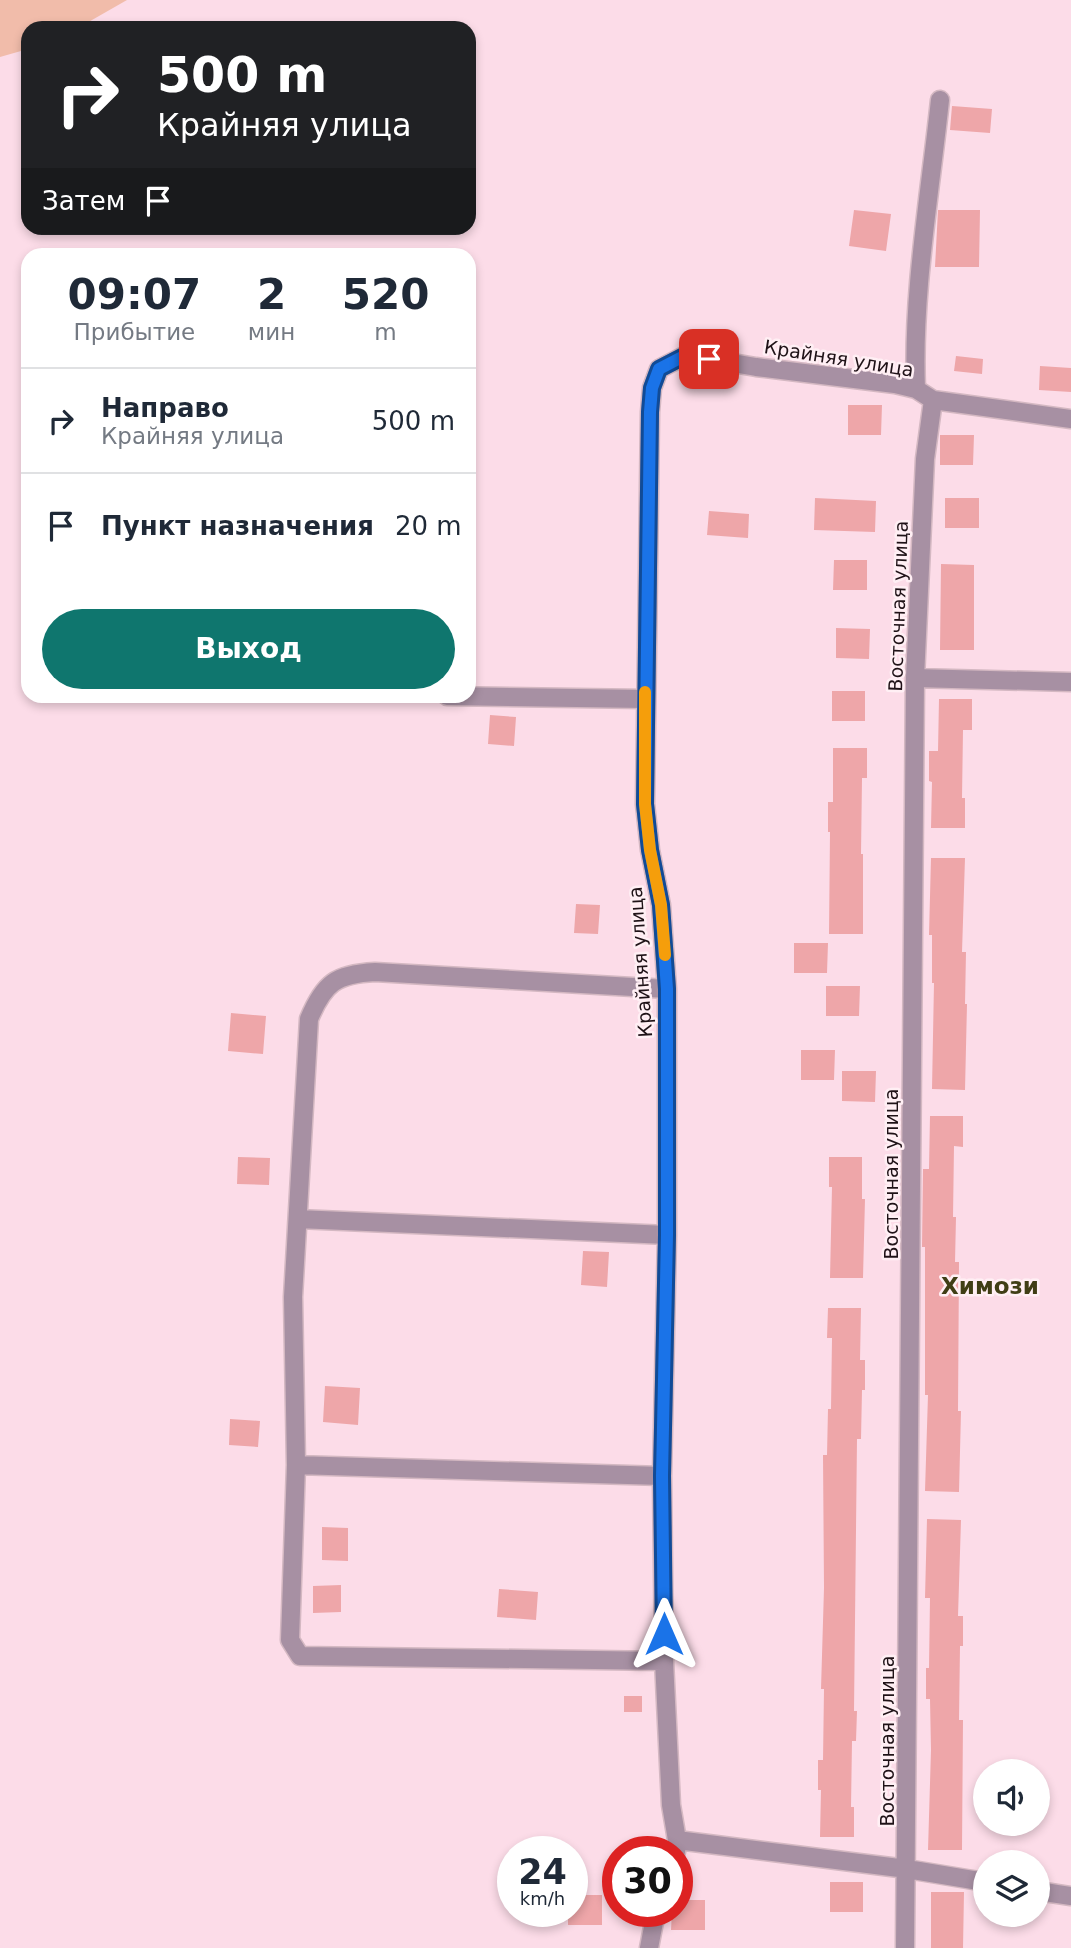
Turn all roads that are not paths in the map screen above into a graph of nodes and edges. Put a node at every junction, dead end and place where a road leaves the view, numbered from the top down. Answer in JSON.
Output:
{"nodes":[{"id":1,"x":940,"y":100,"type":"dead end"},
{"id":2,"x":916,"y":389,"type":"junction"},
{"id":3,"x":933,"y":400,"type":"junction"},
{"id":4,"x":1071,"y":419,"type":"edge"},
{"id":5,"x":915,"y":678,"type":"junction"},
{"id":6,"x":1071,"y":682,"type":"edge"},
{"id":7,"x":476,"y":696,"type":"edge"},
{"id":8,"x":645,"y":699,"type":"junction"},
{"id":9,"x":667,"y":989,"type":"junction"},
{"id":10,"x":298,"y":1219,"type":"junction"},
{"id":11,"x":667,"y":1235,"type":"junction"},
{"id":12,"x":296,"y":1465,"type":"junction"},
{"id":13,"x":662,"y":1476,"type":"junction"},
{"id":14,"x":664,"y":1661,"type":"junction"},
{"id":15,"x":675,"y":1836,"type":"edge"},
{"id":16,"x":693,"y":1848,"type":"edge"},
{"id":17,"x":907,"y":1869,"type":"junction"},
{"id":18,"x":973,"y":1880,"type":"edge"},
{"id":19,"x":1050,"y":1893,"type":"edge"},
{"id":20,"x":1071,"y":1896,"type":"edge"},
{"id":21,"x":653,"y":1927,"type":"edge"},
{"id":22,"x":649,"y":1948,"type":"edge"},
{"id":23,"x":905,"y":1948,"type":"edge"}],
"edges":[{"from":1,"to":2,"type":"street"},
{"from":2,"to":3,"type":"street","name":"Крайняя улица"},
{"from":2,"to":8,"type":"street","name":"Крайняя улица"},
{"from":3,"to":4,"type":"street","name":"Крайняя улица"},
{"from":3,"to":5,"type":"street","name":"Восточная улица"},
{"from":5,"to":6,"type":"street"},
{"from":5,"to":17,"type":"street","name":"Восточная улица"},
{"from":7,"to":8,"type":"street"},
{"from":8,"to":9,"type":"street","name":"Крайняя улица"},
{"from":9,"to":10,"type":"street"},
{"from":9,"to":11,"type":"street","name":"Крайняя улица"},
{"from":10,"to":11,"type":"street"},
{"from":10,"to":12,"type":"street"},
{"from":11,"to":13,"type":"street","name":"Крайняя улица"},
{"from":12,"to":13,"type":"street"},
{"from":12,"to":14,"type":"street"},
{"from":13,"to":14,"type":"street","name":"Крайняя улица"},
{"from":14,"to":15,"type":"street","name":"Крайняя улица"},
{"from":16,"to":17,"type":"street"},
{"from":17,"to":18,"type":"street"},
{"from":17,"to":23,"type":"street","name":"Восточная улица"},
{"from":19,"to":20,"type":"street"},
{"from":21,"to":22,"type":"street"}]}
